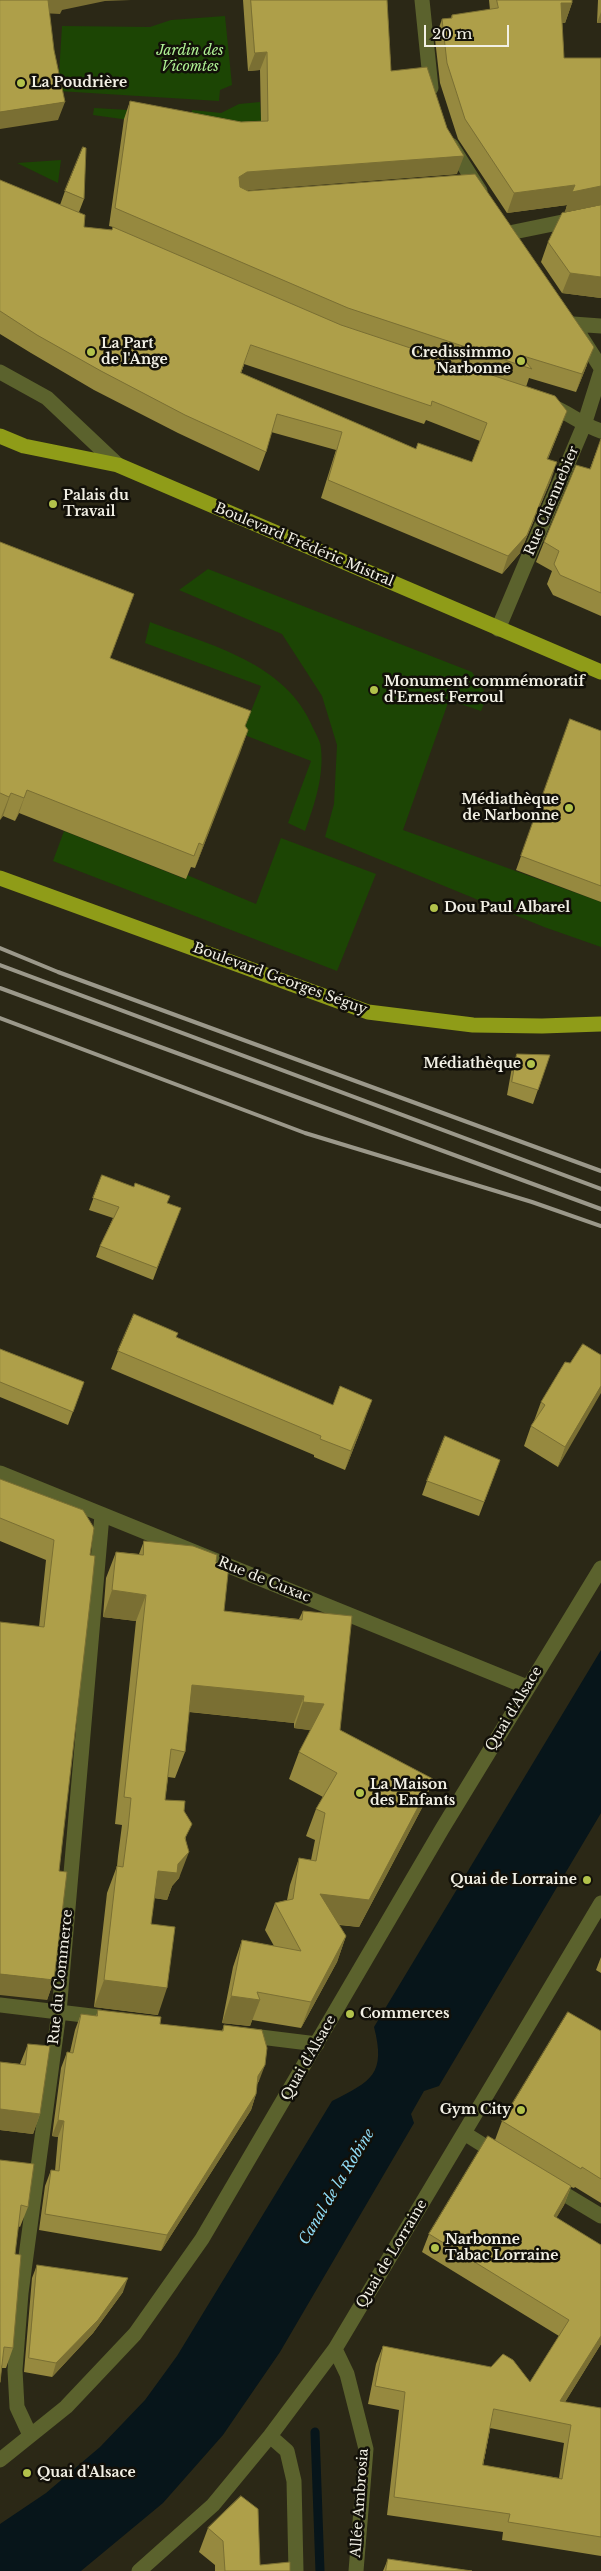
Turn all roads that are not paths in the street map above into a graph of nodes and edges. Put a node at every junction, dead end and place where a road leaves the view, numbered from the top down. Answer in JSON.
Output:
{"nodes":[{"id":1,"x":422,"y":0,"type":"edge"},
{"id":2,"x":435,"y":101,"type":"edge"},
{"id":3,"x":446,"y":134,"type":"edge"},
{"id":4,"x":473,"y":182,"type":"junction"},
{"id":5,"x":454,"y":183,"type":"edge"},
{"id":6,"x":489,"y":204,"type":"edge"},
{"id":7,"x":601,"y":214,"type":"edge"},
{"id":8,"x":499,"y":218,"type":"edge"},
{"id":9,"x":509,"y":233,"type":"junction"},
{"id":10,"x":520,"y":248,"type":"edge"},
{"id":11,"x":563,"y":309,"type":"edge"},
{"id":12,"x":573,"y":324,"type":"junction"},
{"id":13,"x":601,"y":326,"type":"edge"},
{"id":14,"x":601,"y":369,"type":"edge"},
{"id":15,"x":0,"y":372,"type":"edge"},
{"id":16,"x":533,"y":400,"type":"edge"},
{"id":17,"x":584,"y":425,"type":"junction"},
{"id":18,"x":601,"y":431,"type":"edge"},
{"id":19,"x":0,"y":436,"type":"edge"},
{"id":20,"x":118,"y":465,"type":"junction"},
{"id":21,"x":498,"y":629,"type":"junction"},
{"id":22,"x":601,"y":672,"type":"edge"},
{"id":23,"x":0,"y":878,"type":"edge"},
{"id":24,"x":601,"y":1024,"type":"edge"},
{"id":25,"x":0,"y":1473,"type":"edge"},
{"id":26,"x":95,"y":1513,"type":"junction"},
{"id":27,"x":601,"y":1568,"type":"edge"},
{"id":28,"x":527,"y":1687,"type":"junction"},
{"id":29,"x":601,"y":1903,"type":"edge"},
{"id":30,"x":0,"y":2006,"type":"edge"},
{"id":31,"x":59,"y":2012,"type":"junction"},
{"id":32,"x":119,"y":2019,"type":"edge"},
{"id":33,"x":228,"y":2033,"type":"edge"},
{"id":34,"x":317,"y":2044,"type":"junction"},
{"id":35,"x":464,"y":2134,"type":"junction"},
{"id":36,"x":516,"y":2164,"type":"edge"},
{"id":37,"x":541,"y":2180,"type":"edge"},
{"id":38,"x":601,"y":2216,"type":"edge"},
{"id":39,"x":335,"y":2349,"type":"junction"},
{"id":40,"x":30,"y":2435,"type":"junction"},
{"id":41,"x":270,"y":2436,"type":"junction"},
{"id":42,"x":0,"y":2460,"type":"edge"},
{"id":43,"x":139,"y":2571,"type":"edge"},
{"id":44,"x":296,"y":2571,"type":"edge"},
{"id":45,"x":356,"y":2571,"type":"edge"}],
"edges":[{"from":1,"to":2,"type":"street"},
{"from":3,"to":4,"type":"street"},
{"from":4,"to":5,"type":"street"},
{"from":4,"to":6,"type":"street"},
{"from":7,"to":9,"type":"street"},
{"from":8,"to":9,"type":"street"},
{"from":9,"to":10,"type":"street"},
{"from":11,"to":12,"type":"street","name":"Rue Chennebier"},
{"from":12,"to":13,"type":"street"},
{"from":12,"to":14,"type":"street","name":"Rue Chennebier"},
{"from":14,"to":17,"type":"street","name":"Rue Chennebier"},
{"from":15,"to":20,"type":"street"},
{"from":16,"to":17,"type":"street"},
{"from":17,"to":18,"type":"street"},
{"from":17,"to":21,"type":"street","name":"Rue Chennebier"},
{"from":19,"to":20,"type":"main road","name":"Boulevard Frédéric Mistral"},
{"from":20,"to":21,"type":"main road","name":"Boulevard Frédéric Mistral"},
{"from":21,"to":22,"type":"main road","name":"Boulevard Frédéric Mistral"},
{"from":23,"to":24,"type":"main road","name":"Boulevard Georges Séguy"},
{"from":25,"to":26,"type":"street","name":"Rue de Cuxac"},
{"from":26,"to":28,"type":"street","name":"Rue de Cuxac"},
{"from":26,"to":31,"type":"street","name":"Rue du Commerce"},
{"from":27,"to":28,"type":"street","name":"Quai d'Alsace"},
{"from":28,"to":34,"type":"street","name":"Quai d'Alsace"},
{"from":29,"to":35,"type":"street","name":"Quai de Lorraine"},
{"from":30,"to":31,"type":"street"},
{"from":31,"to":32,"type":"street"},
{"from":31,"to":40,"type":"street","name":"Rue du Commerce"},
{"from":33,"to":34,"type":"street"},
{"from":34,"to":40,"type":"street","name":"Quai d'Alsace"},
{"from":35,"to":36,"type":"street"},
{"from":35,"to":39,"type":"street","name":"Quai de Lorraine"},
{"from":37,"to":38,"type":"street"},
{"from":39,"to":41,"type":"street","name":"Quai de Lorraine"},
{"from":39,"to":45,"type":"street","name":"Allée Ambrosia"},
{"from":40,"to":42,"type":"street","name":"Quai d'Alsace"},
{"from":41,"to":43,"type":"street","name":"Quai de Lorraine"},
{"from":41,"to":44,"type":"street"}]}
